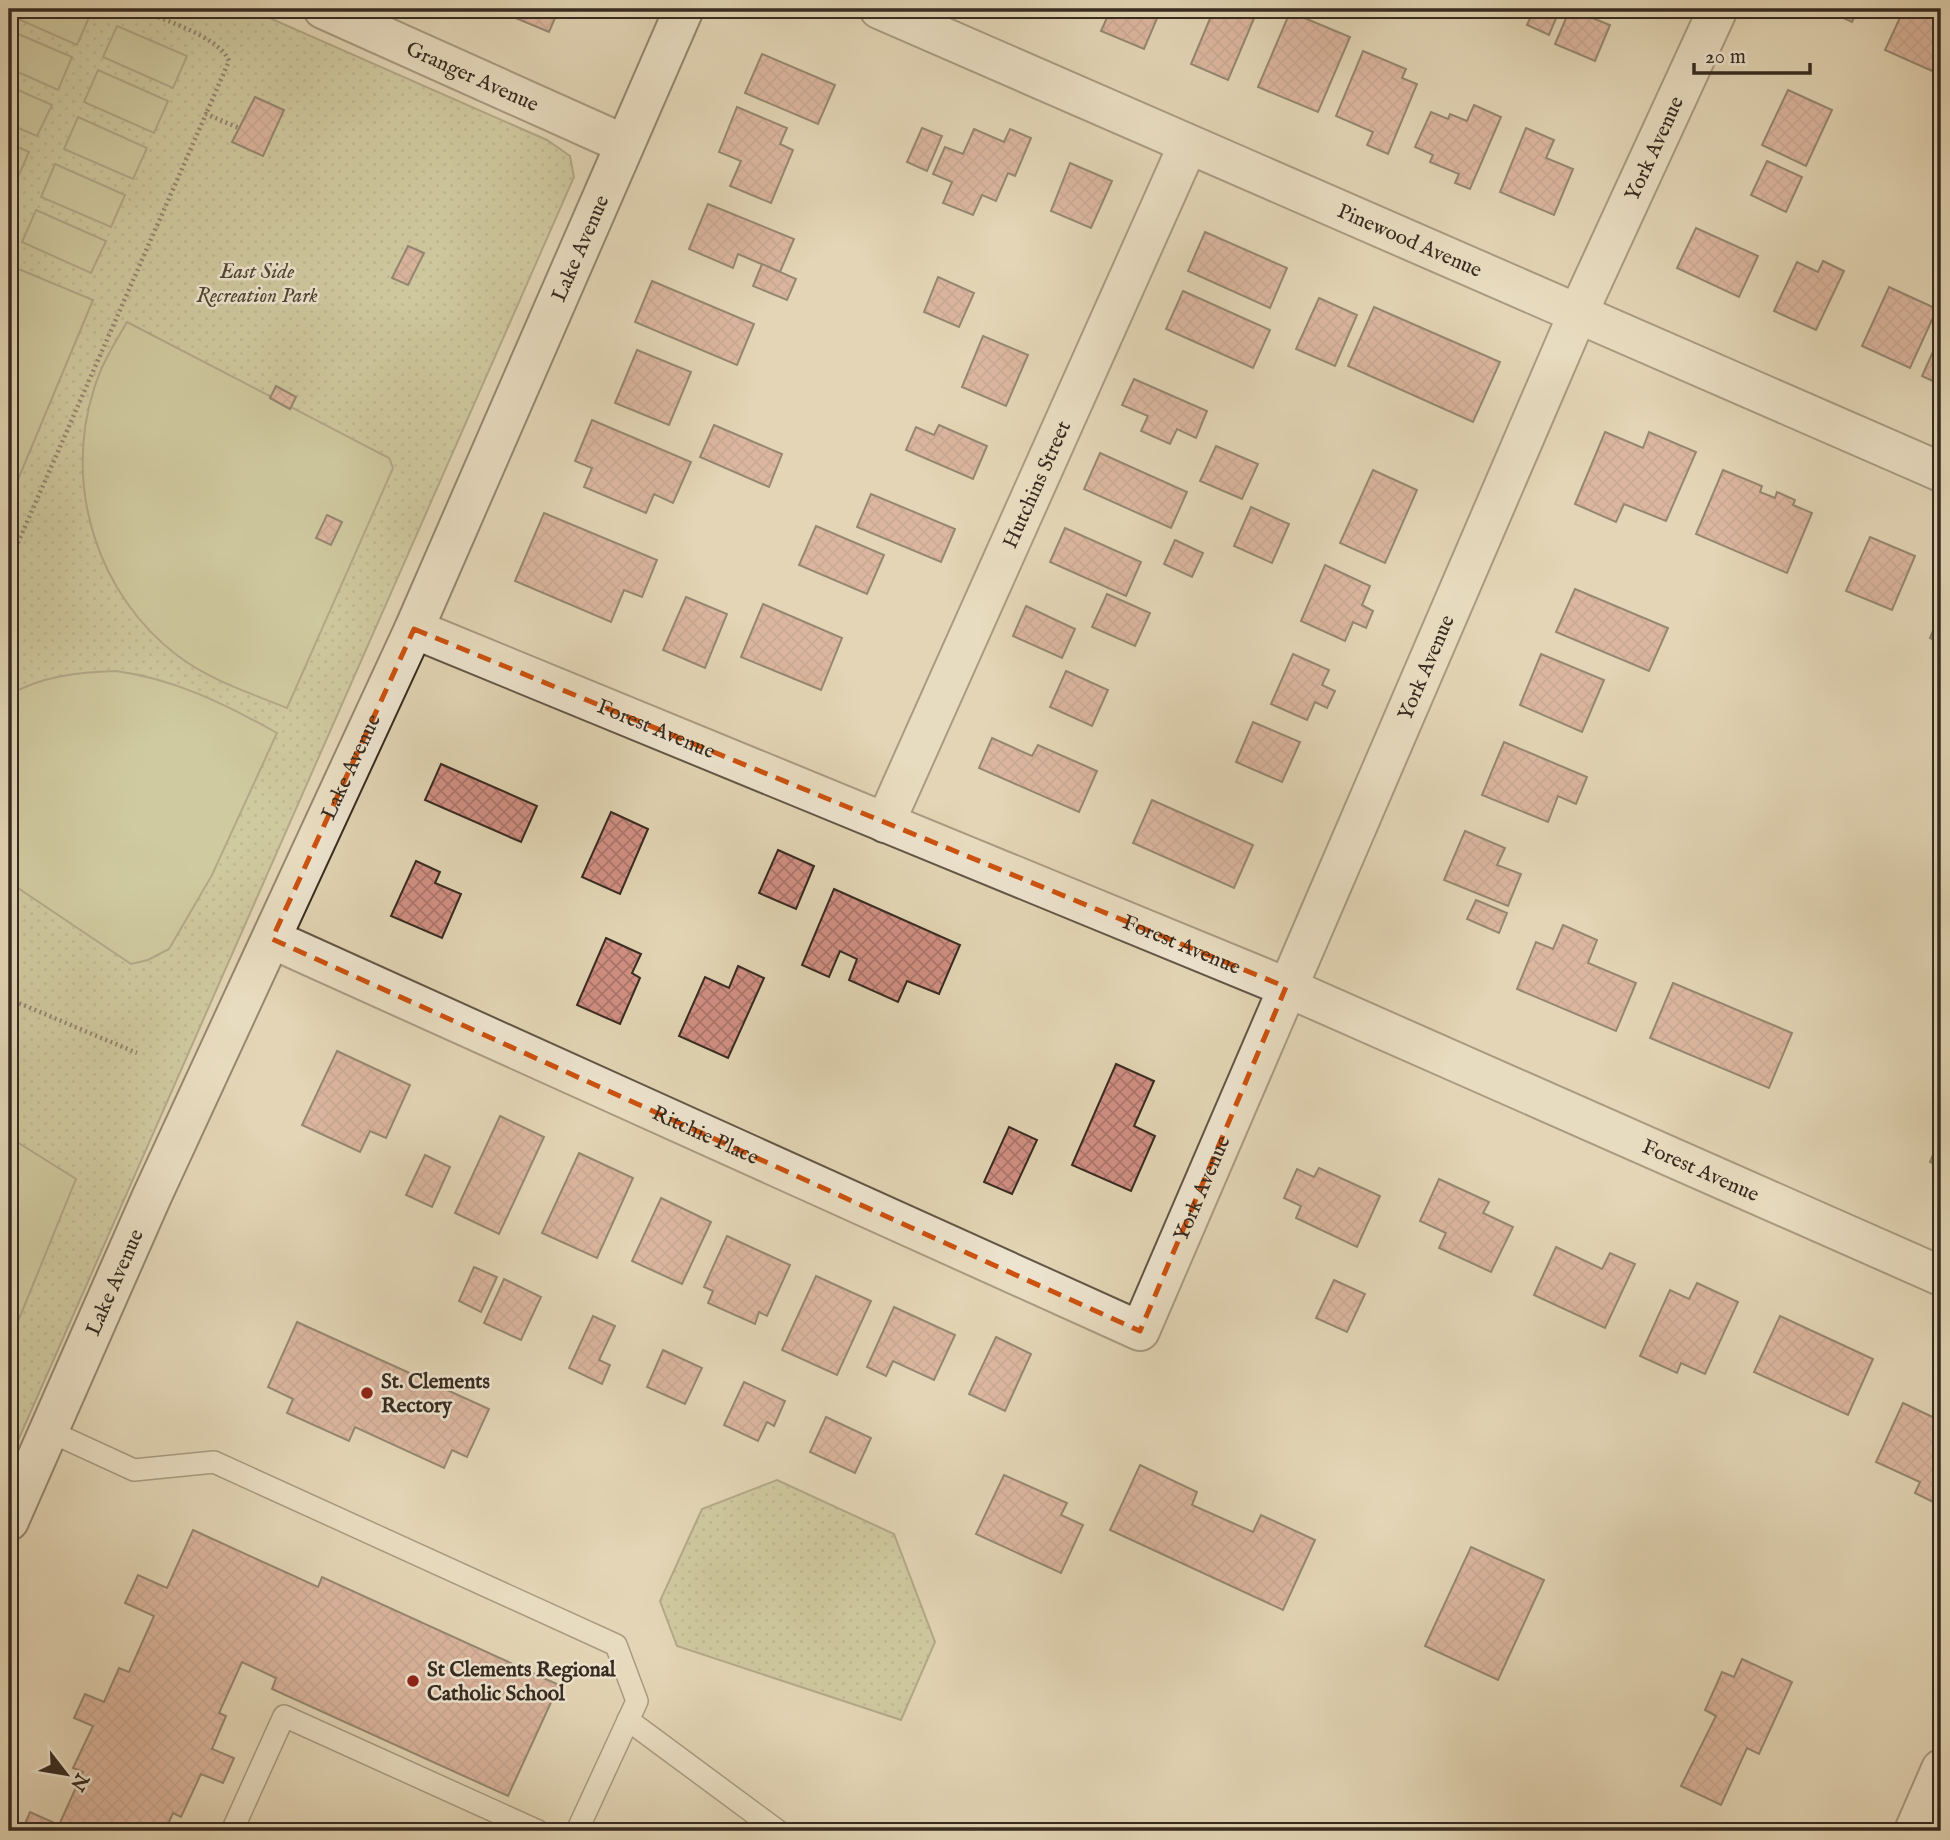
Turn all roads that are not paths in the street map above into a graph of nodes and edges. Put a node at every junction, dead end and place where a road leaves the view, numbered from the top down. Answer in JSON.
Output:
{"nodes":[{"id":1,"x":323,"y":9,"type":"edge"},
{"id":2,"x":684,"y":9,"type":"edge"},
{"id":3,"x":879,"y":9,"type":"edge"},
{"id":4,"x":1718,"y":9,"type":"edge"},
{"id":5,"x":624,"y":144,"type":"junction"},
{"id":6,"x":1188,"y":145,"type":"junction"},
{"id":7,"x":1579,"y":311,"type":"junction"},
{"id":8,"x":1941,"y":472,"type":"edge"},
{"id":9,"x":414,"y":629,"type":"junction"},
{"id":10,"x":885,"y":823,"type":"junction"},
{"id":11,"x":272,"y":939,"type":"junction"},
{"id":12,"x":1286,"y":987,"type":"junction"},
{"id":13,"x":1941,"y":1276,"type":"edge"},
{"id":14,"x":1140,"y":1331,"type":"joint"},
{"id":15,"x":49,"y":1431,"type":"junction"},
{"id":16,"x":9,"y":1521,"type":"edge"},
{"id":17,"x":633,"y":1710,"type":"junction"},
{"id":18,"x":1941,"y":1769,"type":"edge"},
{"id":19,"x":232,"y":1831,"type":"edge"},
{"id":20,"x":538,"y":1831,"type":"edge"},
{"id":21,"x":577,"y":1831,"type":"edge"},
{"id":22,"x":778,"y":1831,"type":"edge"},
{"id":23,"x":1914,"y":1831,"type":"edge"}],
"edges":[{"from":1,"to":5,"type":"street","name":"Granger Avenue"},
{"from":2,"to":5,"type":"street","name":"Lake Avenue"},
{"from":3,"to":6,"type":"street","name":"Pinewood Avenue"},
{"from":4,"to":7,"type":"street","name":"York Avenue"},
{"from":5,"to":9,"type":"street","name":"Lake Avenue"},
{"from":6,"to":7,"type":"street","name":"Pinewood Avenue"},
{"from":6,"to":10,"type":"street","name":"Hutchins Street"},
{"from":7,"to":8,"type":"street","name":"Pinewood Avenue"},
{"from":7,"to":12,"type":"street","name":"York Avenue"},
{"from":9,"to":10,"type":"street","name":"Forest Avenue"},
{"from":9,"to":11,"type":"street","name":"Lake Avenue"},
{"from":10,"to":12,"type":"street","name":"Forest Avenue"},
{"from":11,"to":14,"type":"street","name":"Ritchie Place"},
{"from":11,"to":15,"type":"street","name":"Lake Avenue"},
{"from":12,"to":13,"type":"street","name":"Forest Avenue"},
{"from":12,"to":14,"type":"street","name":"York Avenue"},
{"from":15,"to":16,"type":"street","name":"Lake Avenue"},
{"from":15,"to":17,"type":"lane"},
{"from":17,"to":21,"type":"lane"},
{"from":17,"to":22,"type":"lane"},
{"from":18,"to":23,"type":"street"},
{"from":19,"to":20,"type":"lane"}]}
